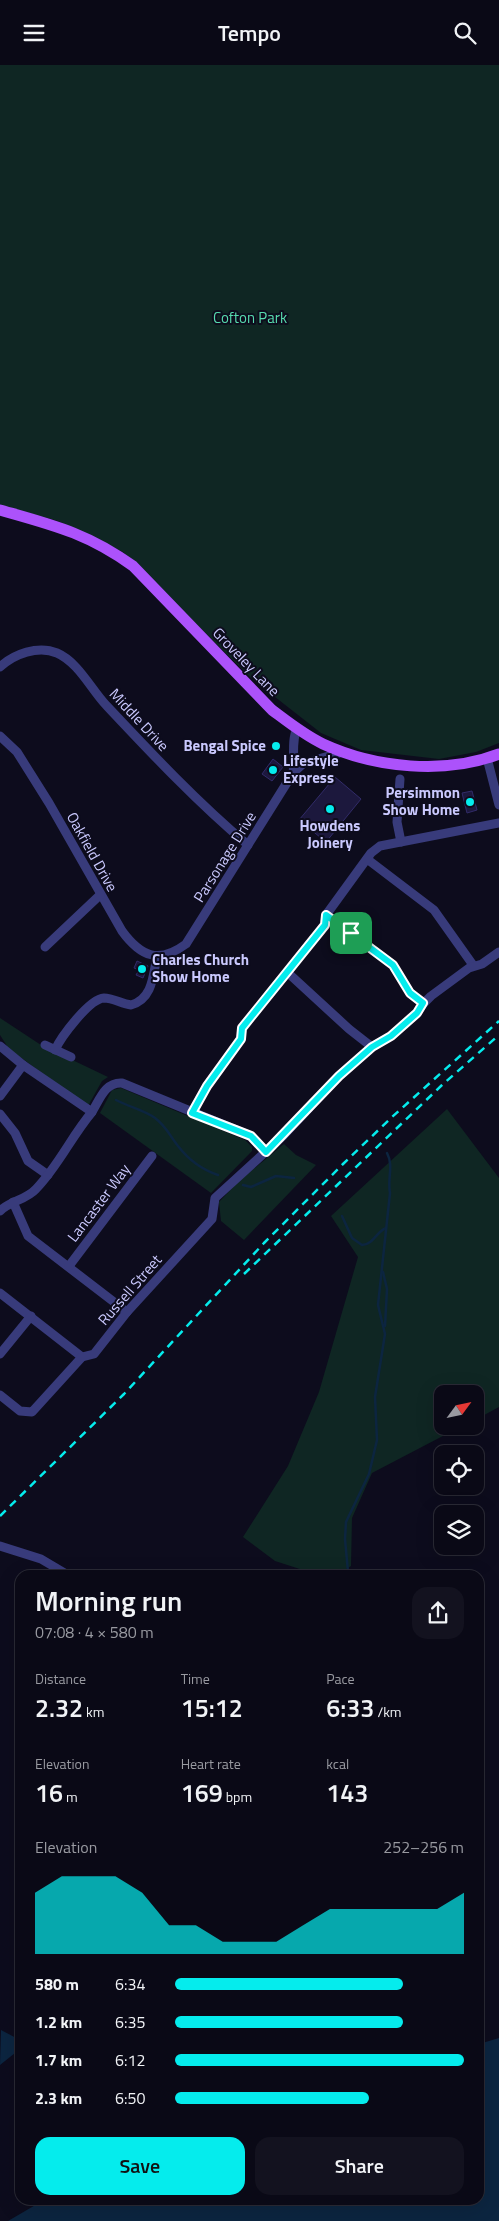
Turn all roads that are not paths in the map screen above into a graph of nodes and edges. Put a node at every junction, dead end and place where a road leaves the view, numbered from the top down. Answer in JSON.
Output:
{"nodes":[{"id":1,"x":0,"y":510,"type":"edge"},
{"id":2,"x":0,"y":667,"type":"edge"},
{"id":3,"x":297,"y":729,"type":"junction"},
{"id":4,"x":0,"y":736,"type":"edge"},
{"id":5,"x":343,"y":752,"type":"junction"},
{"id":6,"x":499,"y":754,"type":"edge"},
{"id":7,"x":295,"y":755,"type":"junction"},
{"id":8,"x":487,"y":758,"type":"junction"},
{"id":9,"x":313,"y":760,"type":"junction"},
{"id":10,"x":293,"y":773,"type":"junction"},
{"id":11,"x":400,"y":779,"type":"dead end"},
{"id":12,"x":499,"y":805,"type":"edge"},
{"id":13,"x":499,"y":823,"type":"edge"},
{"id":14,"x":401,"y":842,"type":"junction"},
{"id":15,"x":248,"y":845,"type":"junction"},
{"id":16,"x":367,"y":859,"type":"junction"},
{"id":17,"x":100,"y":895,"type":"junction"},
{"id":18,"x":326,"y":915,"type":"junction"},
{"id":19,"x":45,"y":947,"type":"dead end"},
{"id":20,"x":499,"y":952,"type":"edge"},
{"id":21,"x":157,"y":956,"type":"junction"},
{"id":22,"x":473,"y":965,"type":"junction"},
{"id":23,"x":287,"y":972,"type":"junction"},
{"id":24,"x":423,"y":1003,"type":"junction"},
{"id":25,"x":45,"y":1045,"type":"dead end"},
{"id":26,"x":0,"y":1046,"type":"edge"},
{"id":27,"x":372,"y":1047,"type":"junction"},
{"id":28,"x":55,"y":1050,"type":"junction"},
{"id":29,"x":71,"y":1057,"type":"dead end"},
{"id":30,"x":23,"y":1065,"type":"junction"},
{"id":31,"x":0,"y":1096,"type":"edge"},
{"id":32,"x":92,"y":1112,"type":"junction"},
{"id":33,"x":192,"y":1113,"type":"junction"},
{"id":34,"x":0,"y":1114,"type":"edge"},
{"id":35,"x":266,"y":1152,"type":"junction"},
{"id":36,"x":152,"y":1156,"type":"dead end"},
{"id":37,"x":48,"y":1175,"type":"junction"},
{"id":38,"x":13,"y":1202,"type":"junction"},
{"id":39,"x":0,"y":1211,"type":"edge"},
{"id":40,"x":69,"y":1266,"type":"junction"},
{"id":41,"x":0,"y":1293,"type":"edge"},
{"id":42,"x":127,"y":1312,"type":"junction"},
{"id":43,"x":31,"y":1316,"type":"junction"},
{"id":44,"x":0,"y":1354,"type":"edge"},
{"id":45,"x":82,"y":1357,"type":"junction"},
{"id":46,"x":0,"y":1395,"type":"edge"},
{"id":47,"x":0,"y":1546,"type":"edge"},
{"id":48,"x":60,"y":1570,"type":"edge"}],
"edges":[{"from":1,"to":3,"type":"main road","name":"Groveley Lane"},
{"from":2,"to":15,"type":"street","name":"Middle Drive"},
{"from":3,"to":5,"type":"main road","name":"Groveley Lane"},
{"from":3,"to":7,"type":"street","name":"Parsonage Drive"},
{"from":4,"to":17,"type":"street","name":"Oakfield Drive"},
{"from":5,"to":8,"type":"main road","name":"Groveley Lane"},
{"from":5,"to":9,"type":"street","name":"Parsonage Drive"},
{"from":6,"to":8,"type":"main road","name":"Groveley Lane"},
{"from":7,"to":9,"type":"street"},
{"from":7,"to":10,"type":"street","name":"Parsonage Drive"},
{"from":8,"to":12,"type":"street"},
{"from":9,"to":10,"type":"street","name":"Parsonage Drive"},
{"from":10,"to":15,"type":"street","name":"Parsonage Drive"},
{"from":11,"to":14,"type":"street"},
{"from":13,"to":14,"type":"street"},
{"from":14,"to":16,"type":"street"},
{"from":15,"to":21,"type":"street","name":"Parsonage Drive"},
{"from":16,"to":18,"type":"street"},
{"from":16,"to":22,"type":"street"},
{"from":17,"to":19,"type":"street"},
{"from":17,"to":21,"type":"street","name":"Oakfield Drive"},
{"from":18,"to":23,"type":"street"},
{"from":18,"to":24,"type":"street"},
{"from":20,"to":22,"type":"street","name":"Russell Street"},
{"from":21,"to":28,"type":"street"},
{"from":22,"to":24,"type":"street","name":"Russell Street"},
{"from":23,"to":27,"type":"street"},
{"from":23,"to":33,"type":"street"},
{"from":24,"to":27,"type":"street","name":"Russell Street"},
{"from":25,"to":28,"type":"street"},
{"from":26,"to":30,"type":"street"},
{"from":27,"to":35,"type":"street","name":"Russell Street"},
{"from":28,"to":29,"type":"street"},
{"from":30,"to":31,"type":"street"},
{"from":30,"to":32,"type":"street"},
{"from":32,"to":33,"type":"street"},
{"from":32,"to":37,"type":"street"},
{"from":33,"to":35,"type":"street"},
{"from":34,"to":37,"type":"street"},
{"from":35,"to":42,"type":"street","name":"Russell Street"},
{"from":36,"to":40,"type":"street","name":"Lancaster Way"},
{"from":37,"to":38,"type":"street"},
{"from":38,"to":39,"type":"street"},
{"from":38,"to":40,"type":"street"},
{"from":40,"to":42,"type":"street"},
{"from":41,"to":43,"type":"street"},
{"from":42,"to":45,"type":"street","name":"Russell Street"},
{"from":43,"to":44,"type":"street"},
{"from":43,"to":45,"type":"street"},
{"from":45,"to":46,"type":"street","name":"Russell Street"},
{"from":47,"to":48,"type":"street"}]}
